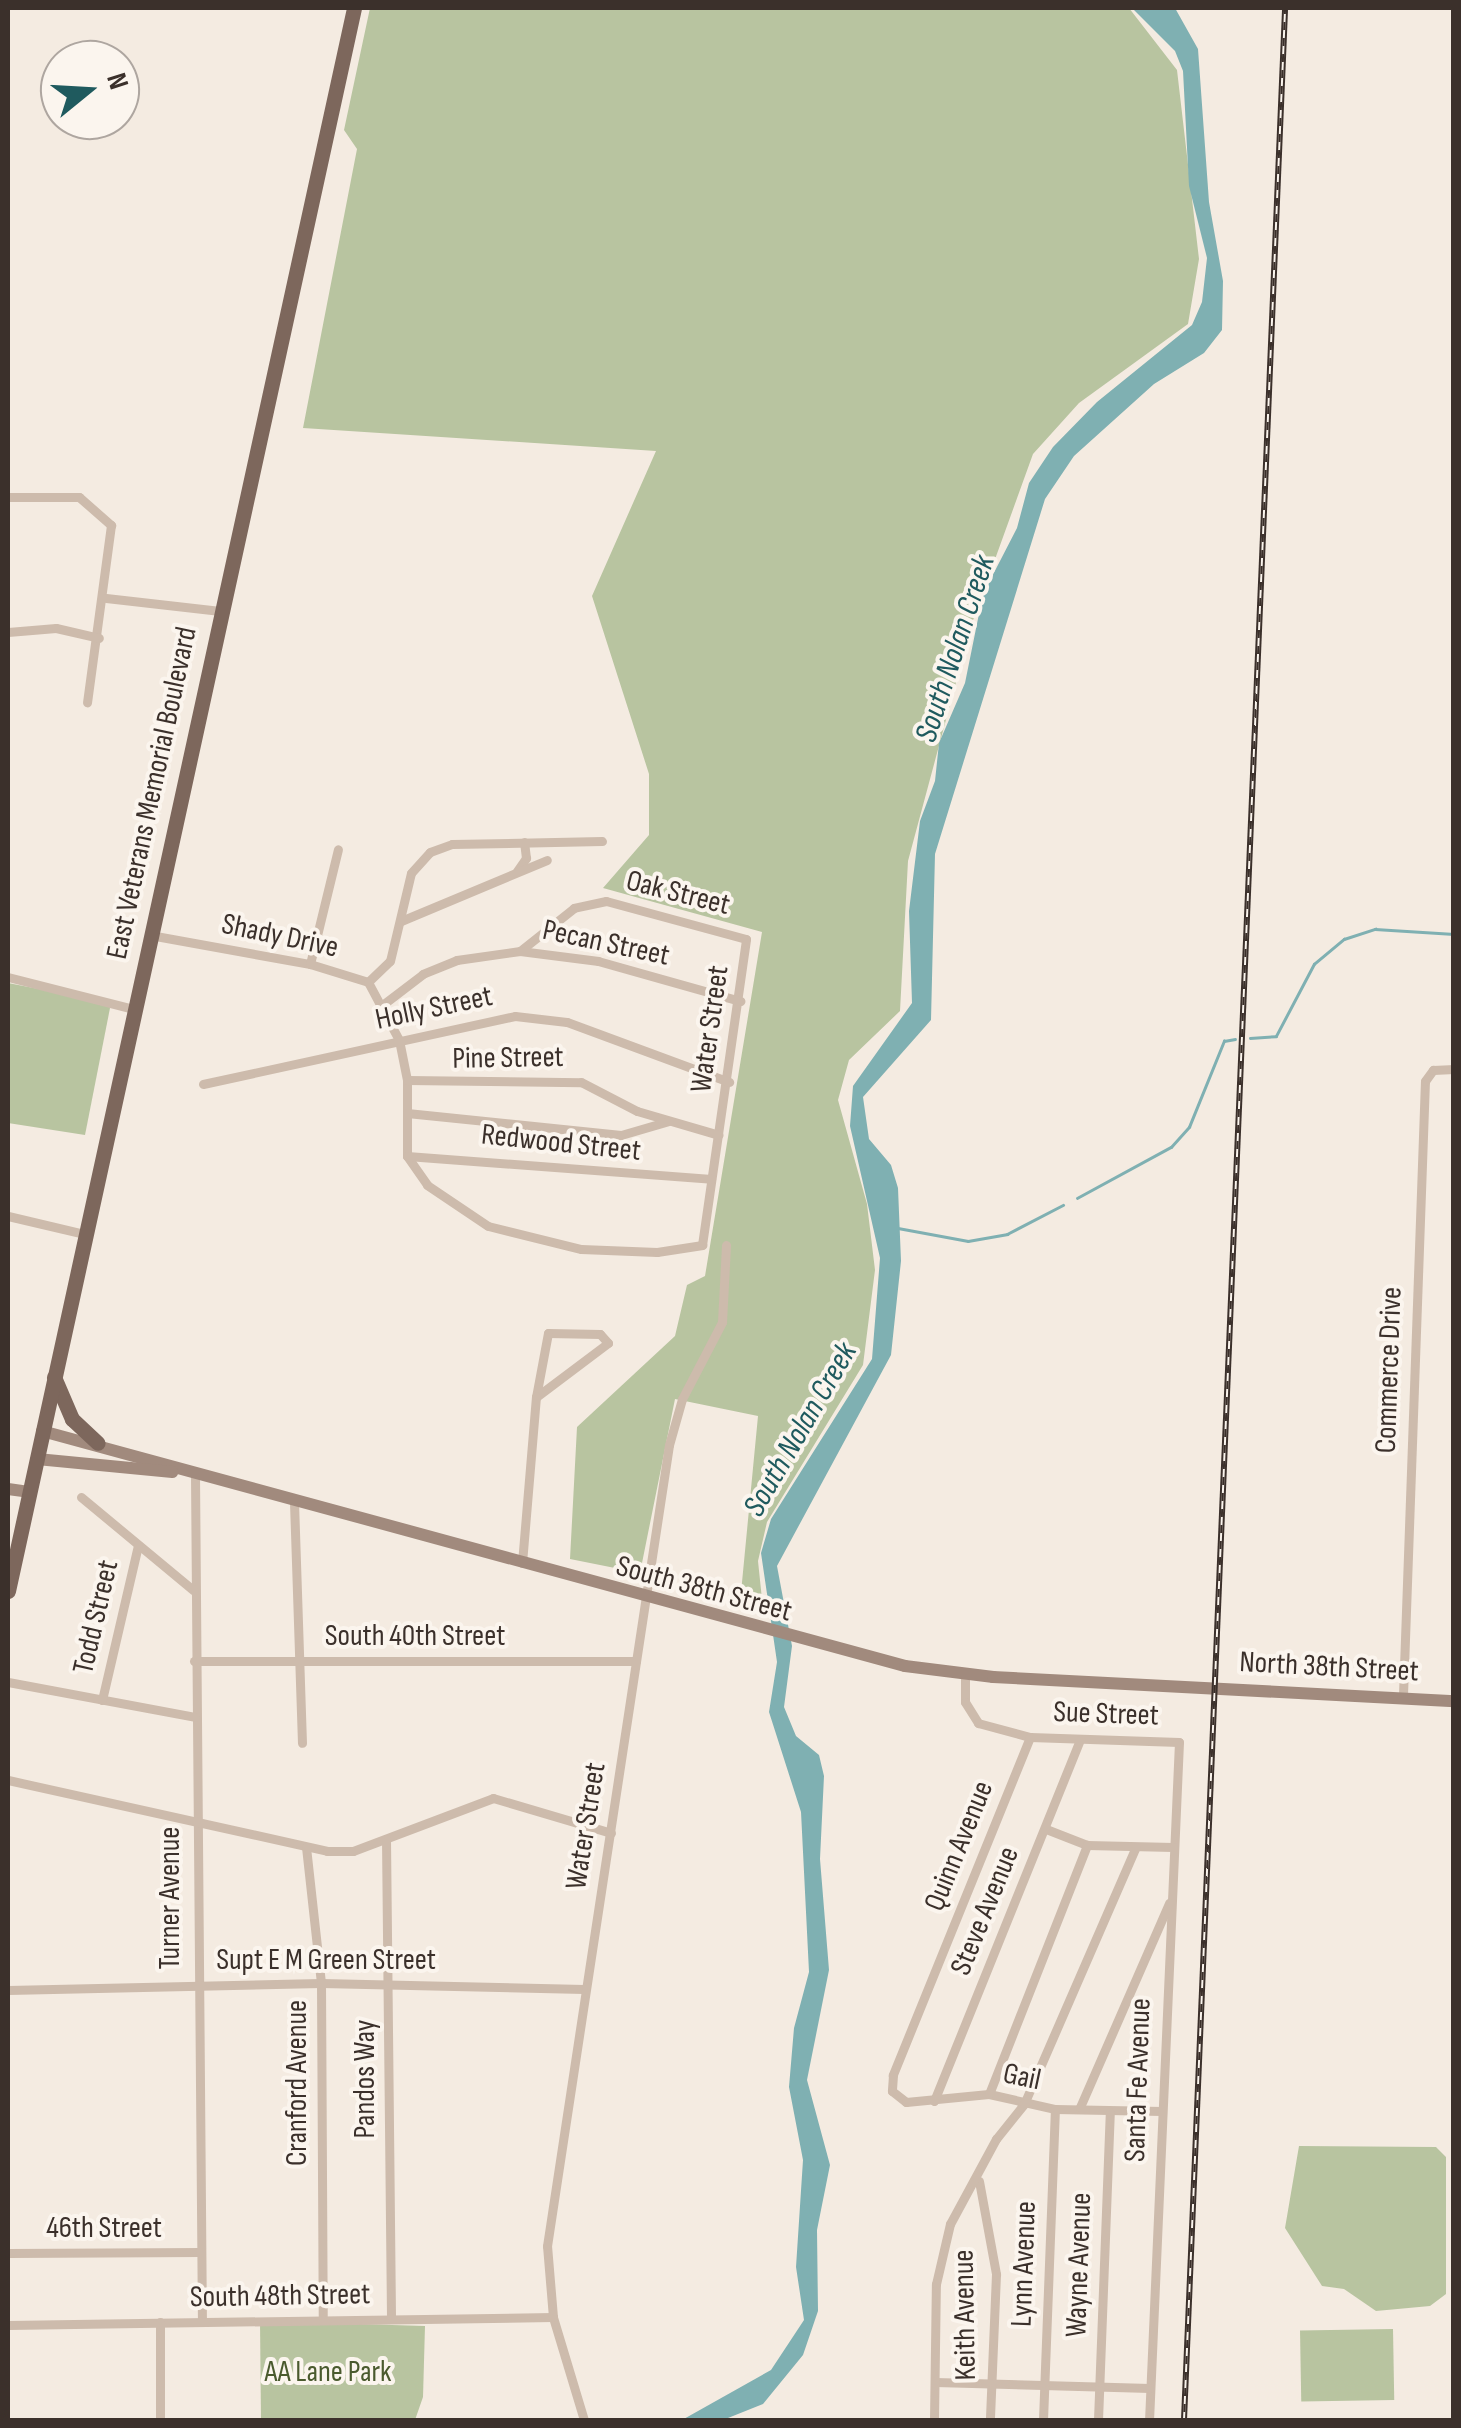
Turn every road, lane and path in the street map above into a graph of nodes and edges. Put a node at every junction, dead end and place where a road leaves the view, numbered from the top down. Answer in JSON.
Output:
{"nodes":[{"id":1,"x":354,"y":8,"type":"edge"},
{"id":2,"x":8,"y":497,"type":"edge"},
{"id":3,"x":106,"y":598,"type":"junction"},
{"id":4,"x":220,"y":611,"type":"junction"},
{"id":5,"x":8,"y":632,"type":"edge"},
{"id":6,"x":99,"y":638,"type":"junction"},
{"id":7,"x":87,"y":702,"type":"dead end"},
{"id":8,"x":602,"y":841,"type":"dead end"},
{"id":9,"x":524,"y":842,"type":"junction"},
{"id":10,"x":338,"y":849,"type":"dead end"},
{"id":11,"x":548,"y":860,"type":"dead end"},
{"id":12,"x":515,"y":874,"type":"junction"},
{"id":13,"x":401,"y":920,"type":"junction"},
{"id":14,"x":150,"y":935,"type":"junction"},
{"id":15,"x":746,"y":939,"type":"joint"},
{"id":16,"x":520,"y":951,"type":"junction"},
{"id":17,"x":310,"y":964,"type":"junction"},
{"id":18,"x":8,"y":976,"type":"edge"},
{"id":19,"x":368,"y":982,"type":"junction"},
{"id":20,"x":740,"y":1001,"type":"junction"},
{"id":21,"x":385,"y":1003,"type":"junction"},
{"id":22,"x":134,"y":1009,"type":"junction"},
{"id":23,"x":399,"y":1040,"type":"junction"},
{"id":24,"x":1454,"y":1069,"type":"edge"},
{"id":25,"x":407,"y":1080,"type":"junction"},
{"id":26,"x":729,"y":1082,"type":"junction"},
{"id":27,"x":203,"y":1084,"type":"dead end"},
{"id":28,"x":407,"y":1113,"type":"junction"},
{"id":29,"x":669,"y":1121,"type":"junction"},
{"id":30,"x":719,"y":1135,"type":"junction"},
{"id":31,"x":407,"y":1156,"type":"junction"},
{"id":32,"x":710,"y":1179,"type":"junction"},
{"id":33,"x":8,"y":1216,"type":"edge"},
{"id":34,"x":86,"y":1234,"type":"junction"},
{"id":35,"x":726,"y":1246,"type":"dead end"},
{"id":36,"x":54,"y":1377,"type":"junction"},
{"id":37,"x":536,"y":1396,"type":"junction"},
{"id":38,"x":42,"y":1432,"type":"junction"},
{"id":39,"x":98,"y":1443,"type":"junction"},
{"id":40,"x":36,"y":1459,"type":"junction"},
{"id":41,"x":194,"y":1475,"type":"junction"},
{"id":42,"x":8,"y":1489,"type":"edge"},
{"id":43,"x":29,"y":1492,"type":"junction"},
{"id":44,"x":81,"y":1497,"type":"dead end"},
{"id":45,"x":294,"y":1502,"type":"junction"},
{"id":46,"x":138,"y":1544,"type":"junction"},
{"id":47,"x":522,"y":1565,"type":"junction"},
{"id":48,"x":194,"y":1590,"type":"junction"},
{"id":49,"x":8,"y":1591,"type":"edge"},
{"id":50,"x":645,"y":1598,"type":"junction"},
{"id":51,"x":194,"y":1661,"type":"junction"},
{"id":52,"x":300,"y":1661,"type":"junction"},
{"id":53,"x":636,"y":1661,"type":"junction"},
{"id":54,"x":965,"y":1674,"type":"junction"},
{"id":55,"x":8,"y":1682,"type":"edge"},
{"id":56,"x":1211,"y":1687,"type":"joint"},
{"id":57,"x":1403,"y":1695,"type":"junction"},
{"id":58,"x":1451,"y":1697,"type":"edge"},
{"id":59,"x":102,"y":1700,"type":"junction"},
{"id":60,"x":194,"y":1717,"type":"junction"},
{"id":61,"x":1030,"y":1736,"type":"junction"},
{"id":62,"x":1080,"y":1738,"type":"junction"},
{"id":63,"x":1179,"y":1742,"type":"joint"},
{"id":64,"x":302,"y":1744,"type":"dead end"},
{"id":65,"x":8,"y":1780,"type":"edge"},
{"id":66,"x":195,"y":1819,"type":"junction"},
{"id":67,"x":1046,"y":1829,"type":"junction"},
{"id":68,"x":610,"y":1834,"type":"junction"},
{"id":69,"x":386,"y":1839,"type":"junction"},
{"id":70,"x":1087,"y":1844,"type":"junction"},
{"id":71,"x":306,"y":1847,"type":"junction"},
{"id":72,"x":1136,"y":1847,"type":"junction"},
{"id":73,"x":1173,"y":1847,"type":"junction"},
{"id":74,"x":1171,"y":1901,"type":"junction"},
{"id":75,"x":321,"y":1983,"type":"junction"},
{"id":76,"x":196,"y":1984,"type":"junction"},
{"id":77,"x":389,"y":1984,"type":"junction"},
{"id":78,"x":8,"y":1990,"type":"edge"},
{"id":79,"x":584,"y":1990,"type":"junction"},
{"id":80,"x":893,"y":2075,"type":"joint"},
{"id":81,"x":988,"y":2094,"type":"junction"},
{"id":82,"x":934,"y":2101,"type":"junction"},
{"id":83,"x":1024,"y":2104,"type":"junction"},
{"id":84,"x":1080,"y":2106,"type":"junction"},
{"id":85,"x":1056,"y":2109,"type":"junction"},
{"id":86,"x":1162,"y":2111,"type":"junction"},
{"id":87,"x":1110,"y":2112,"type":"junction"},
{"id":88,"x":979,"y":2181,"type":"junction"},
{"id":89,"x":201,"y":2252,"type":"junction"},
{"id":90,"x":8,"y":2253,"type":"edge"},
{"id":91,"x":552,"y":2317,"type":"junction"},
{"id":92,"x":391,"y":2319,"type":"junction"},
{"id":93,"x":324,"y":2320,"type":"junction"},
{"id":94,"x":160,"y":2322,"type":"junction"},
{"id":95,"x":202,"y":2322,"type":"junction"},
{"id":96,"x":8,"y":2325,"type":"edge"},
{"id":97,"x":992,"y":2381,"type":"junction"},
{"id":98,"x":1044,"y":2381,"type":"junction"},
{"id":99,"x":935,"y":2382,"type":"junction"},
{"id":100,"x":1150,"y":2388,"type":"junction"},
{"id":101,"x":1100,"y":2390,"type":"junction"},
{"id":102,"x":160,"y":2420,"type":"edge"},
{"id":103,"x":584,"y":2420,"type":"edge"},
{"id":104,"x":934,"y":2420,"type":"edge"},
{"id":105,"x":990,"y":2420,"type":"edge"},
{"id":106,"x":1043,"y":2420,"type":"edge"},
{"id":107,"x":1098,"y":2420,"type":"edge"},
{"id":108,"x":1149,"y":2420,"type":"edge"}],
"edges":[{"from":1,"to":4,"type":"main road","name":"East Veterans Memorial Boulevard"},
{"from":2,"to":3,"type":"street"},
{"from":3,"to":4,"type":"street"},
{"from":3,"to":6,"type":"street"},
{"from":4,"to":14,"type":"main road","name":"East Veterans Memorial Boulevard"},
{"from":5,"to":6,"type":"street"},
{"from":6,"to":7,"type":"street"},
{"from":8,"to":9,"type":"street"},
{"from":9,"to":12,"type":"street"},
{"from":9,"to":13,"type":"street"},
{"from":10,"to":17,"type":"street"},
{"from":11,"to":12,"type":"street"},
{"from":12,"to":13,"type":"street"},
{"from":13,"to":19,"type":"street"},
{"from":14,"to":17,"type":"street","name":"Shady Drive"},
{"from":14,"to":22,"type":"main road","name":"East Veterans Memorial Boulevard"},
{"from":15,"to":16,"type":"street","name":"Oak Street"},
{"from":15,"to":20,"type":"street","name":"Water Street"},
{"from":16,"to":20,"type":"street","name":"Pecan Street"},
{"from":16,"to":21,"type":"street"},
{"from":17,"to":19,"type":"street","name":"Shady Drive"},
{"from":18,"to":22,"type":"street"},
{"from":19,"to":21,"type":"street","name":"Shady Drive"},
{"from":20,"to":26,"type":"street","name":"Water Street"},
{"from":21,"to":23,"type":"street","name":"Shady Drive"},
{"from":22,"to":34,"type":"main road","name":"East Veterans Memorial Boulevard"},
{"from":23,"to":25,"type":"street","name":"Shady Drive"},
{"from":23,"to":26,"type":"street","name":"Holly Street"},
{"from":23,"to":27,"type":"street","name":"Holly Street"},
{"from":24,"to":57,"type":"street","name":"Commerce Drive"},
{"from":25,"to":28,"type":"street","name":"Shady Drive"},
{"from":25,"to":29,"type":"street","name":"Pine Street"},
{"from":26,"to":30,"type":"street","name":"Water Street"},
{"from":28,"to":29,"type":"street"},
{"from":28,"to":31,"type":"street","name":"Shady Drive"},
{"from":29,"to":30,"type":"street","name":"Pine Street"},
{"from":30,"to":32,"type":"street","name":"Water Street"},
{"from":31,"to":32,"type":"street","name":"Redwood Street"},
{"from":31,"to":32,"type":"street","name":"Water Street"},
{"from":33,"to":34,"type":"street"},
{"from":34,"to":36,"type":"main road","name":"East Veterans Memorial Boulevard"},
{"from":35,"to":50,"type":"street","name":"Water Street"},
{"from":36,"to":38,"type":"main road","name":"East Veterans Memorial Boulevard"},
{"from":36,"to":39,"type":"main road"},
{"from":37,"to":37,"type":"street"},
{"from":37,"to":47,"type":"street"},
{"from":38,"to":39,"type":"main road","name":"South 38th Street"},
{"from":38,"to":40,"type":"main road","name":"East Veterans Memorial Boulevard"},
{"from":39,"to":41,"type":"main road","name":"South 38th Street"},
{"from":40,"to":41,"type":"main road","name":"South 38th Street"},
{"from":40,"to":43,"type":"main road","name":"East Veterans Memorial Boulevard"},
{"from":41,"to":45,"type":"main road","name":"South 38th Street"},
{"from":41,"to":48,"type":"street","name":"Turner Avenue"},
{"from":42,"to":43,"type":"main road"},
{"from":43,"to":49,"type":"main road","name":"East Veterans Memorial Boulevard"},
{"from":44,"to":46,"type":"street"},
{"from":45,"to":47,"type":"main road","name":"South 38th Street"},
{"from":45,"to":52,"type":"street"},
{"from":46,"to":48,"type":"street"},
{"from":46,"to":59,"type":"street","name":"Todd Street"},
{"from":47,"to":50,"type":"main road","name":"South 38th Street"},
{"from":48,"to":51,"type":"street","name":"Turner Avenue"},
{"from":50,"to":53,"type":"street","name":"Water Street"},
{"from":50,"to":54,"type":"main road","name":"South 38th Street"},
{"from":51,"to":52,"type":"street","name":"South 40th Street"},
{"from":51,"to":60,"type":"street","name":"Turner Avenue"},
{"from":52,"to":53,"type":"street","name":"South 40th Street"},
{"from":52,"to":64,"type":"street"},
{"from":53,"to":68,"type":"street","name":"Water Street"},
{"from":54,"to":56,"type":"main road","name":"South 38th Street"},
{"from":54,"to":61,"type":"street"},
{"from":55,"to":59,"type":"street"},
{"from":56,"to":57,"type":"main road","name":"North 38th Street"},
{"from":57,"to":58,"type":"main road","name":"North 38th Street"},
{"from":59,"to":60,"type":"street"},
{"from":60,"to":66,"type":"street","name":"Turner Avenue"},
{"from":61,"to":62,"type":"street","name":"Sue Street"},
{"from":61,"to":80,"type":"street","name":"Quinn Avenue"},
{"from":62,"to":63,"type":"street","name":"Sue Street"},
{"from":62,"to":67,"type":"street","name":"Steve Avenue"},
{"from":63,"to":73,"type":"street","name":"Santa Fe Avenue"},
{"from":65,"to":66,"type":"street"},
{"from":66,"to":71,"type":"street"},
{"from":66,"to":76,"type":"street","name":"Turner Avenue"},
{"from":67,"to":70,"type":"street"},
{"from":67,"to":82,"type":"street","name":"Steve Avenue"},
{"from":68,"to":69,"type":"street"},
{"from":68,"to":79,"type":"street","name":"Water Street"},
{"from":69,"to":71,"type":"street"},
{"from":69,"to":77,"type":"street","name":"Pandos Way"},
{"from":70,"to":72,"type":"street"},
{"from":70,"to":81,"type":"street"},
{"from":71,"to":75,"type":"street","name":"Cranford Avenue"},
{"from":72,"to":73,"type":"street"},
{"from":72,"to":83,"type":"street"},
{"from":73,"to":74,"type":"street","name":"Santa Fe Avenue"},
{"from":74,"to":84,"type":"street"},
{"from":74,"to":86,"type":"street","name":"Santa Fe Avenue"},
{"from":75,"to":76,"type":"street","name":"Supt E M Green Street"},
{"from":75,"to":77,"type":"street","name":"Supt E M Green Street"},
{"from":75,"to":93,"type":"street","name":"Cranford Avenue"},
{"from":76,"to":78,"type":"street","name":"Supt E M Green Street"},
{"from":76,"to":89,"type":"street","name":"Turner Avenue"},
{"from":77,"to":79,"type":"street","name":"Supt E M Green Street"},
{"from":77,"to":92,"type":"street","name":"Pandos Way"},
{"from":79,"to":91,"type":"street","name":"Water Street"},
{"from":80,"to":82,"type":"street","name":"Gail"},
{"from":81,"to":82,"type":"street","name":"Gail"},
{"from":81,"to":83,"type":"street","name":"Gail"},
{"from":83,"to":85,"type":"street","name":"Gail"},
{"from":83,"to":88,"type":"street"},
{"from":84,"to":85,"type":"street","name":"Gail"},
{"from":84,"to":87,"type":"street","name":"Gail"},
{"from":85,"to":98,"type":"street","name":"Lynn Avenue"},
{"from":86,"to":87,"type":"street","name":"Gail"},
{"from":86,"to":100,"type":"street","name":"Santa Fe Avenue"},
{"from":87,"to":101,"type":"street","name":"Wayne Avenue"},
{"from":88,"to":97,"type":"street","name":"Keith Avenue"},
{"from":88,"to":99,"type":"street"},
{"from":89,"to":90,"type":"street","name":"46th Street"},
{"from":89,"to":95,"type":"street","name":"Turner Avenue"},
{"from":91,"to":92,"type":"street","name":"South 48th Street"},
{"from":91,"to":103,"type":"street","name":"Water Street"},
{"from":92,"to":93,"type":"street","name":"South 48th Street"},
{"from":93,"to":95,"type":"street","name":"South 48th Street"},
{"from":94,"to":95,"type":"street","name":"South 48th Street"},
{"from":94,"to":96,"type":"street","name":"South 48th Street"},
{"from":94,"to":102,"type":"street"},
{"from":97,"to":98,"type":"street"},
{"from":97,"to":99,"type":"street"},
{"from":97,"to":105,"type":"street","name":"Keith Avenue"},
{"from":98,"to":101,"type":"street"},
{"from":98,"to":106,"type":"street","name":"Lynn Avenue"},
{"from":99,"to":104,"type":"street"},
{"from":100,"to":101,"type":"street"},
{"from":100,"to":108,"type":"street","name":"Santa Fe Avenue"},
{"from":101,"to":107,"type":"street","name":"Wayne Avenue"}]}
